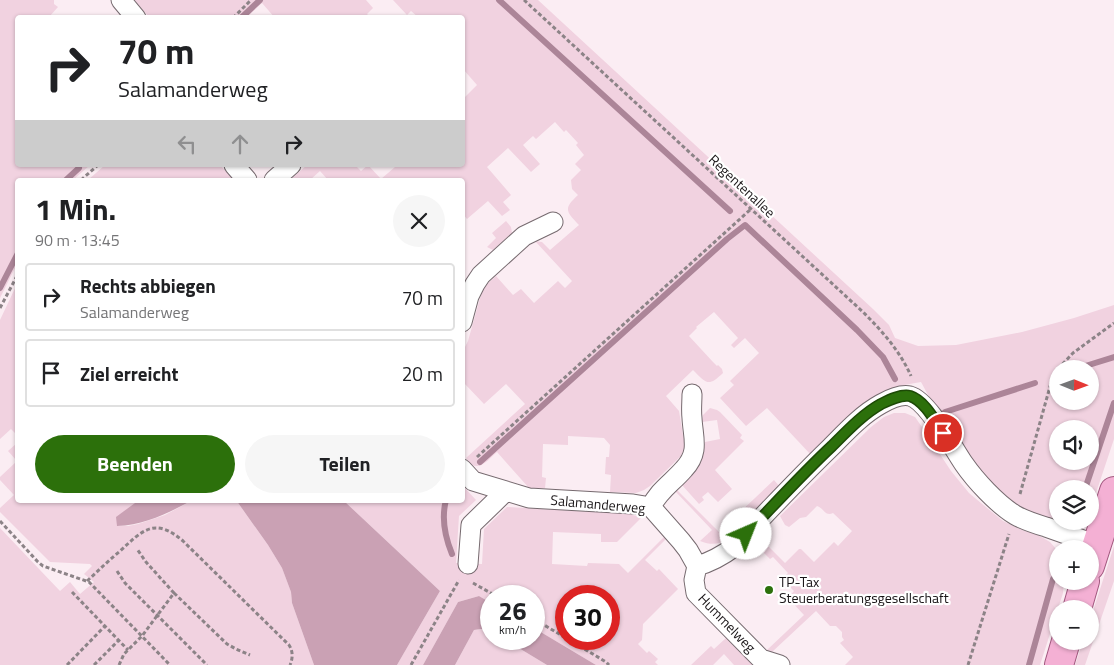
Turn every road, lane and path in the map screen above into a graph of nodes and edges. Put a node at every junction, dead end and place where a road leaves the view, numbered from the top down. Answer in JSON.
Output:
{"nodes":[{"id":1,"x":121,"y":0,"type":"edge"},
{"id":2,"x":251,"y":0,"type":"edge"},
{"id":3,"x":524,"y":0,"type":"edge"},
{"id":4,"x":134,"y":15,"type":"edge"},
{"id":5,"x":236,"y":15,"type":"edge"},
{"id":6,"x":96,"y":167,"type":"edge"},
{"id":7,"x":236,"y":167,"type":"edge"},
{"id":8,"x":288,"y":167,"type":"edge"},
{"id":9,"x":83,"y":178,"type":"edge"},
{"id":10,"x":245,"y":178,"type":"edge"},
{"id":11,"x":276,"y":178,"type":"edge"},
{"id":12,"x":750,"y":209,"type":"junction"},
{"id":13,"x":553,"y":222,"type":"dead end"},
{"id":14,"x":15,"y":280,"type":"edge"},
{"id":15,"x":0,"y":308,"type":"edge"},
{"id":16,"x":465,"y":312,"type":"edge"},
{"id":17,"x":1114,"y":323,"type":"edge"},
{"id":18,"x":1067,"y":360,"type":"edge"},
{"id":19,"x":692,"y":394,"type":"dead end"},
{"id":20,"x":923,"y":405,"type":"junction"},
{"id":21,"x":465,"y":468,"type":"edge"},
{"id":22,"x":465,"y":472,"type":"edge"},
{"id":23,"x":506,"y":491,"type":"junction"},
{"id":24,"x":1114,"y":491,"type":"edge"},
{"id":25,"x":651,"y":507,"type":"junction"},
{"id":26,"x":0,"y":521,"type":"edge"},
{"id":27,"x":1064,"y":540,"type":"edge"},
{"id":28,"x":1098,"y":540,"type":"edge"},
{"id":29,"x":137,"y":549,"type":"dead end"},
{"id":30,"x":697,"y":566,"type":"junction"},
{"id":31,"x":465,"y":570,"type":"junction"},
{"id":32,"x":117,"y":571,"type":"dead end"},
{"id":33,"x":87,"y":581,"type":"junction"},
{"id":34,"x":483,"y":585,"type":"edge"},
{"id":35,"x":72,"y":592,"type":"dead end"},
{"id":36,"x":174,"y":592,"type":"junction"},
{"id":37,"x":156,"y":616,"type":"junction"},
{"id":38,"x":105,"y":626,"type":"junction"},
{"id":39,"x":142,"y":636,"type":"junction"},
{"id":40,"x":119,"y":640,"type":"junction"},
{"id":41,"x":128,"y":650,"type":"junction"},
{"id":42,"x":586,"y":650,"type":"edge"},
{"id":43,"x":1063,"y":650,"type":"edge"},
{"id":44,"x":250,"y":655,"type":"dead end"},
{"id":45,"x":67,"y":665,"type":"edge"},
{"id":46,"x":94,"y":665,"type":"edge"},
{"id":47,"x":119,"y":665,"type":"edge"},
{"id":48,"x":170,"y":665,"type":"edge"},
{"id":49,"x":207,"y":665,"type":"edge"},
{"id":50,"x":290,"y":665,"type":"edge"},
{"id":51,"x":412,"y":665,"type":"edge"},
{"id":52,"x":609,"y":665,"type":"edge"},
{"id":53,"x":780,"y":665,"type":"edge"},
{"id":54,"x":1059,"y":665,"type":"edge"}],
"edges":[{"from":1,"to":4,"type":"street"},
{"from":2,"to":5,"type":"path"},
{"from":3,"to":12,"type":"path","name":"Regentenallee"},
{"from":6,"to":9,"type":"path"},
{"from":7,"to":10,"type":"street"},
{"from":8,"to":11,"type":"street"},
{"from":12,"to":20,"type":"path","name":"Regentenallee"},
{"from":12,"to":21,"type":"path"},
{"from":13,"to":16,"type":"street"},
{"from":14,"to":15,"type":"path"},
{"from":17,"to":18,"type":"path"},
{"from":19,"to":25,"type":"street"},
{"from":20,"to":27,"type":"street"},
{"from":20,"to":30,"type":"street"},
{"from":22,"to":23,"type":"street","name":"Salamanderweg"},
{"from":23,"to":25,"type":"street","name":"Salamanderweg"},
{"from":23,"to":31,"type":"street"},
{"from":24,"to":28,"type":"main road"},
{"from":25,"to":30,"type":"street","name":"Salamanderweg"},
{"from":26,"to":33,"type":"path"},
{"from":29,"to":36,"type":"path"},
{"from":30,"to":53,"type":"street","name":"Hummelweg"},
{"from":31,"to":34,"type":"path"},
{"from":31,"to":51,"type":"path"},
{"from":32,"to":37,"type":"path"},
{"from":33,"to":39,"type":"path"},
{"from":33,"to":50,"type":"path"},
{"from":35,"to":38,"type":"path"},
{"from":36,"to":37,"type":"path"},
{"from":36,"to":44,"type":"path"},
{"from":37,"to":39,"type":"path"},
{"from":37,"to":49,"type":"path"},
{"from":38,"to":40,"type":"path"},
{"from":38,"to":45,"type":"path"},
{"from":39,"to":41,"type":"path"},
{"from":39,"to":48,"type":"path"},
{"from":40,"to":41,"type":"path"},
{"from":40,"to":46,"type":"path"},
{"from":41,"to":47,"type":"path"},
{"from":42,"to":52,"type":"path"},
{"from":43,"to":54,"type":"main road"}]}
